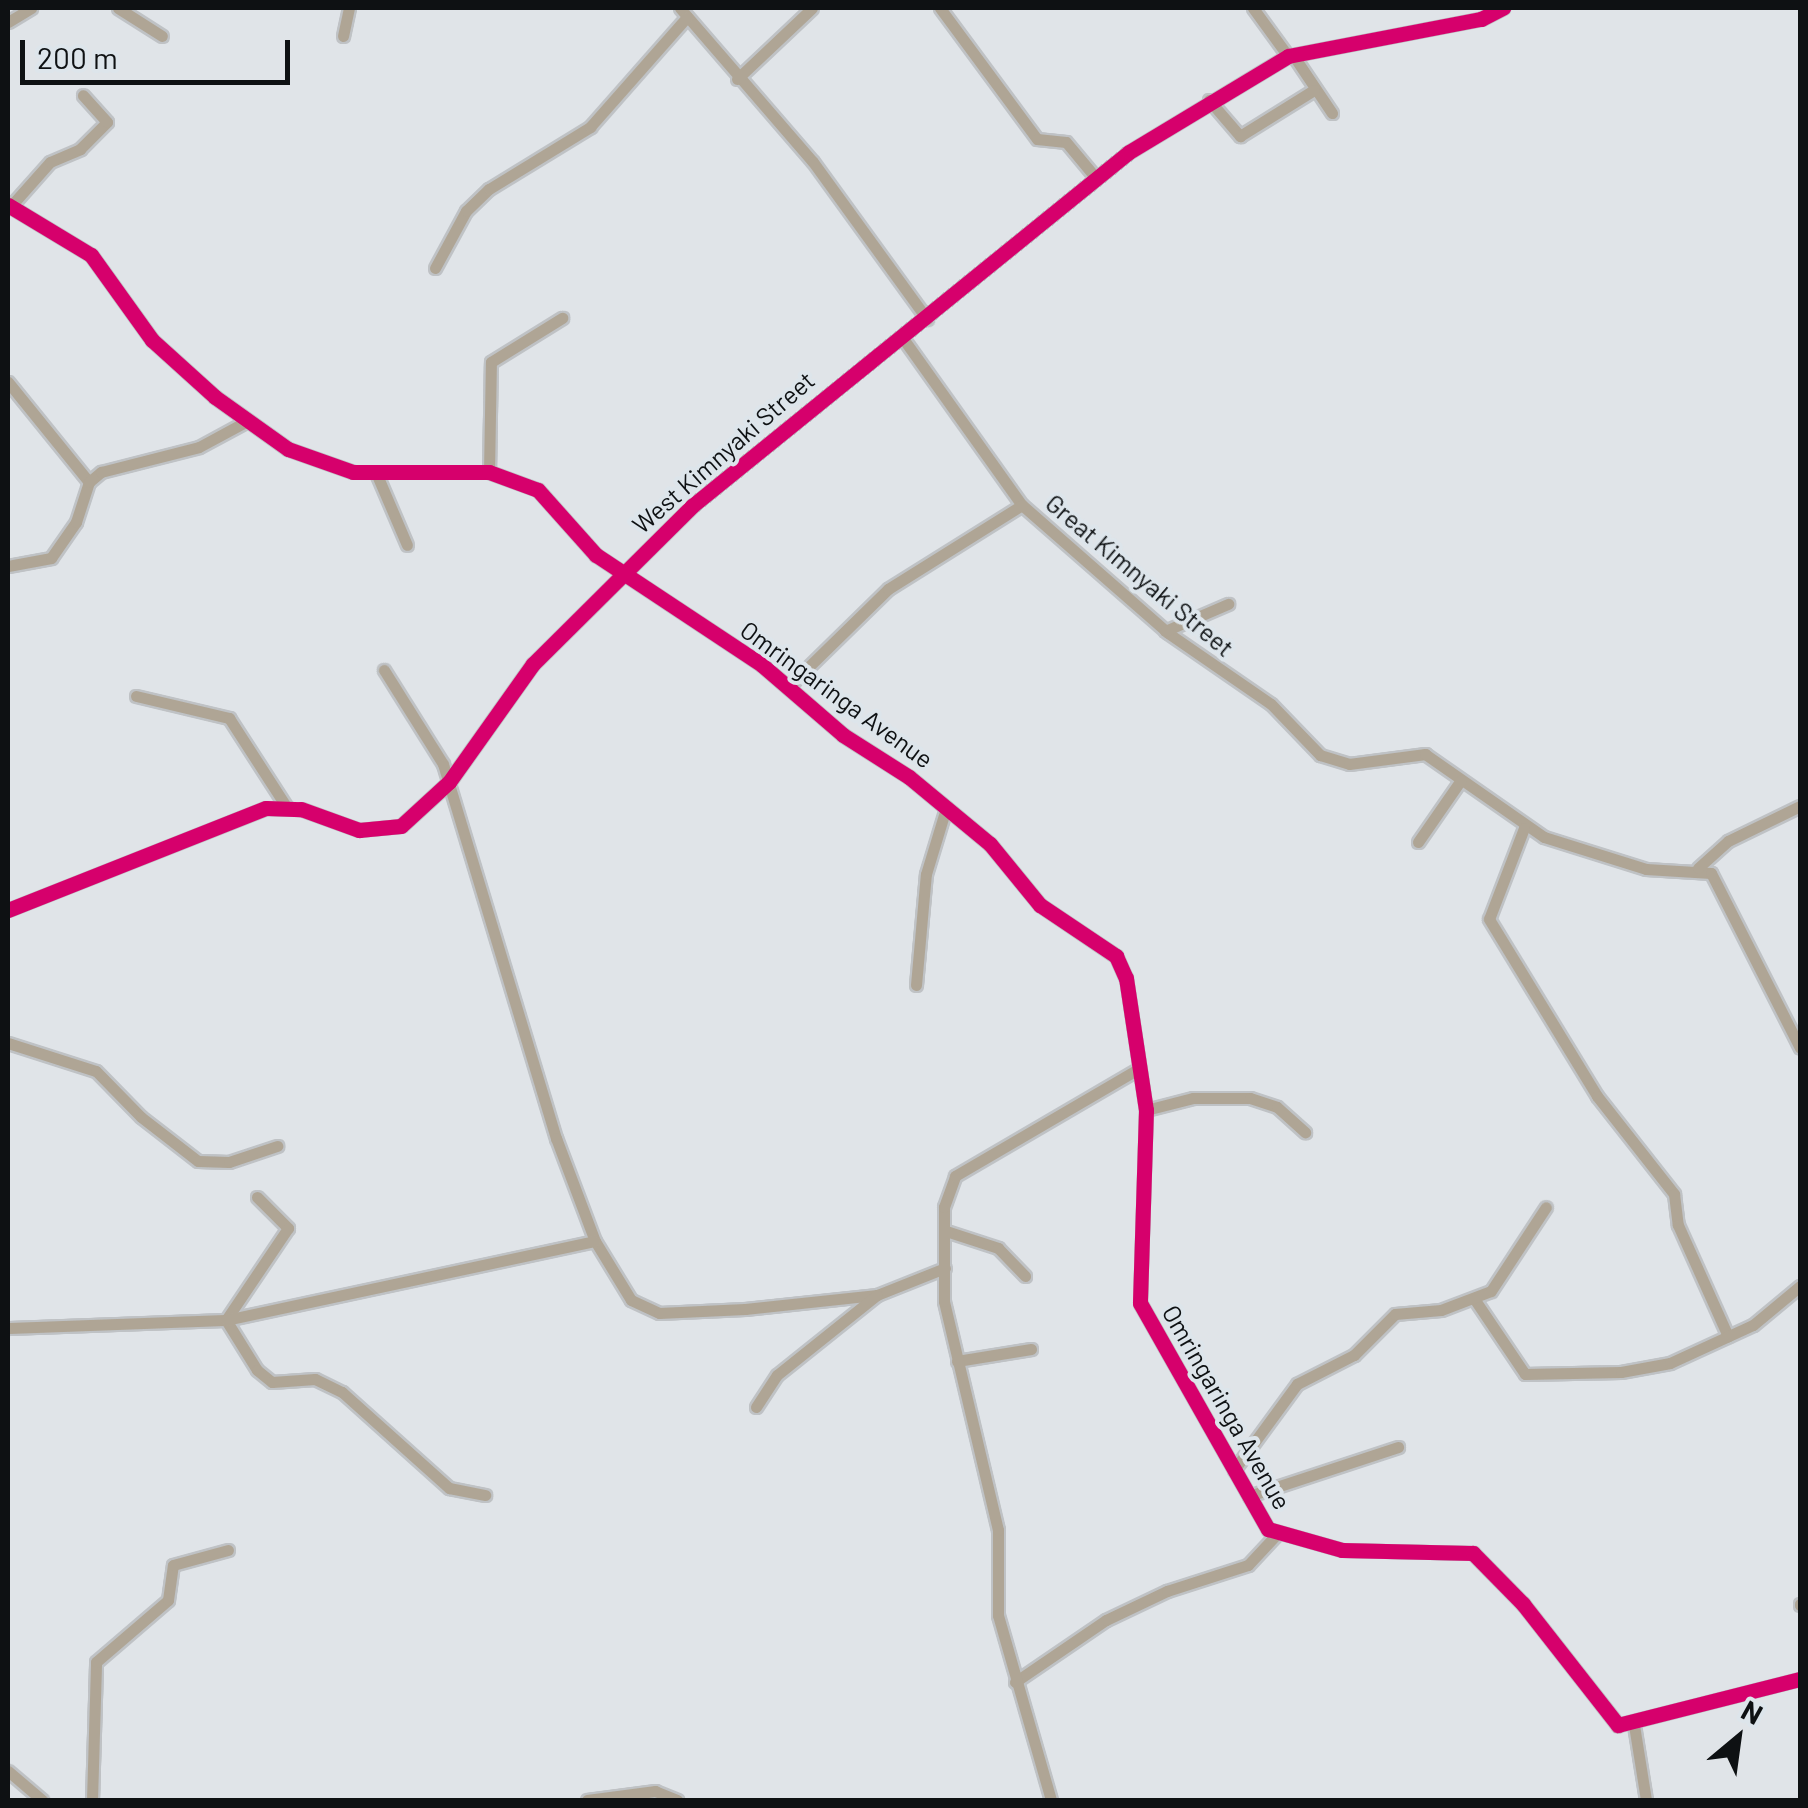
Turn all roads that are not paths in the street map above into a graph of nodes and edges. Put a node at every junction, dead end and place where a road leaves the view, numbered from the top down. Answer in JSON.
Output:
{"nodes":[{"id":1,"x":31,"y":8,"type":"edge"},
{"id":2,"x":118,"y":8,"type":"edge"},
{"id":3,"x":349,"y":8,"type":"edge"},
{"id":4,"x":812,"y":8,"type":"edge"},
{"id":5,"x":940,"y":8,"type":"edge"},
{"id":6,"x":1254,"y":8,"type":"edge"},
{"id":7,"x":1504,"y":8,"type":"edge"},
{"id":8,"x":683,"y":12,"type":"edge"},
{"id":9,"x":8,"y":22,"type":"edge"},
{"id":10,"x":162,"y":36,"type":"dead end"},
{"id":11,"x":343,"y":36,"type":"dead end"},
{"id":12,"x":1291,"y":56,"type":"junction"},
{"id":13,"x":737,"y":79,"type":"junction"},
{"id":14,"x":1314,"y":90,"type":"junction"},
{"id":15,"x":82,"y":94,"type":"dead end"},
{"id":16,"x":1210,"y":100,"type":"junction"},
{"id":17,"x":1332,"y":113,"type":"dead end"},
{"id":18,"x":1096,"y":178,"type":"junction"},
{"id":19,"x":9,"y":206,"type":"edge"},
{"id":20,"x":436,"y":268,"type":"dead end"},
{"id":21,"x":562,"y":318,"type":"dead end"},
{"id":22,"x":927,"y":319,"type":"junction"},
{"id":23,"x":902,"y":337,"type":"junction"},
{"id":24,"x":8,"y":382,"type":"edge"},
{"id":25,"x":247,"y":422,"type":"junction"},
{"id":26,"x":489,"y":472,"type":"junction"},
{"id":27,"x":377,"y":474,"type":"junction"},
{"id":28,"x":89,"y":482,"type":"junction"},
{"id":29,"x":1022,"y":505,"type":"junction"},
{"id":30,"x":407,"y":545,"type":"dead end"},
{"id":31,"x":8,"y":566,"type":"edge"},
{"id":32,"x":625,"y":575,"type":"junction"},
{"id":33,"x":1228,"y":604,"type":"dead end"},
{"id":34,"x":1165,"y":631,"type":"junction"},
{"id":35,"x":384,"y":670,"type":"dead end"},
{"id":36,"x":789,"y":686,"type":"junction"},
{"id":37,"x":136,"y":696,"type":"dead end"},
{"id":38,"x":1461,"y":780,"type":"junction"},
{"id":39,"x":449,"y":782,"type":"junction"},
{"id":40,"x":286,"y":806,"type":"junction"},
{"id":41,"x":1800,"y":806,"type":"edge"},
{"id":42,"x":946,"y":808,"type":"junction"},
{"id":43,"x":1524,"y":828,"type":"junction"},
{"id":44,"x":1418,"y":842,"type":"dead end"},
{"id":45,"x":1698,"y":868,"type":"junction"},
{"id":46,"x":8,"y":910,"type":"edge"},
{"id":47,"x":916,"y":984,"type":"dead end"},
{"id":48,"x":1799,"y":1040,"type":"edge"},
{"id":49,"x":8,"y":1042,"type":"edge"},
{"id":50,"x":1138,"y":1069,"type":"junction"},
{"id":51,"x":1146,"y":1110,"type":"junction"},
{"id":52,"x":1305,"y":1132,"type":"dead end"},
{"id":53,"x":277,"y":1146,"type":"dead end"},
{"id":54,"x":257,"y":1197,"type":"dead end"},
{"id":55,"x":1546,"y":1208,"type":"dead end"},
{"id":56,"x":946,"y":1231,"type":"junction"},
{"id":57,"x":595,"y":1241,"type":"junction"},
{"id":58,"x":945,"y":1268,"type":"junction"},
{"id":59,"x":1025,"y":1276,"type":"dead end"},
{"id":60,"x":1800,"y":1286,"type":"edge"},
{"id":61,"x":876,"y":1296,"type":"junction"},
{"id":62,"x":1475,"y":1300,"type":"junction"},
{"id":63,"x":226,"y":1320,"type":"junction"},
{"id":64,"x":8,"y":1328,"type":"edge"},
{"id":65,"x":1728,"y":1336,"type":"junction"},
{"id":66,"x":1032,"y":1349,"type":"dead end"},
{"id":67,"x":957,"y":1361,"type":"junction"},
{"id":68,"x":756,"y":1407,"type":"dead end"},
{"id":69,"x":1398,"y":1447,"type":"dead end"},
{"id":70,"x":1234,"y":1470,"type":"junction"},
{"id":71,"x":485,"y":1495,"type":"dead end"},
{"id":72,"x":1249,"y":1496,"type":"junction"},
{"id":73,"x":1276,"y":1535,"type":"junction"},
{"id":74,"x":228,"y":1550,"type":"dead end"},
{"id":75,"x":1800,"y":1680,"type":"edge"},
{"id":76,"x":1015,"y":1682,"type":"junction"},
{"id":77,"x":1634,"y":1725,"type":"junction"},
{"id":78,"x":8,"y":1771,"type":"edge"},
{"id":79,"x":42,"y":1800,"type":"edge"},
{"id":80,"x":92,"y":1800,"type":"edge"},
{"id":81,"x":587,"y":1800,"type":"edge"},
{"id":82,"x":677,"y":1800,"type":"edge"},
{"id":83,"x":1051,"y":1800,"type":"edge"},
{"id":84,"x":1646,"y":1800,"type":"edge"}],
"edges":[{"from":1,"to":9,"type":"street"},
{"from":2,"to":10,"type":"street"},
{"from":3,"to":11,"type":"street"},
{"from":4,"to":13,"type":"street"},
{"from":5,"to":18,"type":"street"},
{"from":6,"to":12,"type":"street"},
{"from":7,"to":12,"type":"street","name":"West Kimnyaki Street"},
{"from":8,"to":13,"type":"street"},
{"from":8,"to":20,"type":"street"},
{"from":12,"to":14,"type":"street"},
{"from":12,"to":16,"type":"street","name":"West Kimnyaki Street"},
{"from":13,"to":22,"type":"street"},
{"from":14,"to":16,"type":"street"},
{"from":14,"to":17,"type":"street"},
{"from":15,"to":19,"type":"street"},
{"from":16,"to":18,"type":"street","name":"West Kimnyaki Street"},
{"from":18,"to":22,"type":"street","name":"West Kimnyaki Street"},
{"from":19,"to":25,"type":"street"},
{"from":21,"to":26,"type":"street"},
{"from":22,"to":23,"type":"street","name":"West Kimnyaki Street"},
{"from":23,"to":29,"type":"street","name":"Great Kimnyaki Street"},
{"from":23,"to":32,"type":"street","name":"West Kimnyaki Street"},
{"from":24,"to":28,"type":"street"},
{"from":25,"to":27,"type":"street"},
{"from":25,"to":28,"type":"street"},
{"from":26,"to":27,"type":"street"},
{"from":26,"to":32,"type":"street","name":"Omringaringa Avenue"},
{"from":27,"to":30,"type":"street"},
{"from":28,"to":31,"type":"street"},
{"from":29,"to":34,"type":"street","name":"Great Kimnyaki Street"},
{"from":29,"to":36,"type":"street"},
{"from":32,"to":36,"type":"street","name":"Omringaringa Avenue"},
{"from":32,"to":39,"type":"street","name":"West Kimnyaki Street"},
{"from":33,"to":34,"type":"street"},
{"from":34,"to":38,"type":"street","name":"Great Kimnyaki Street"},
{"from":35,"to":39,"type":"street"},
{"from":36,"to":42,"type":"street","name":"Omringaringa Avenue"},
{"from":37,"to":40,"type":"street"},
{"from":38,"to":43,"type":"street","name":"Great Kimnyaki Street"},
{"from":38,"to":44,"type":"street"},
{"from":39,"to":40,"type":"street","name":"West Kimnyaki Street"},
{"from":39,"to":57,"type":"street"},
{"from":40,"to":46,"type":"street","name":"West Kimnyaki Street"},
{"from":41,"to":45,"type":"street"},
{"from":42,"to":47,"type":"street"},
{"from":42,"to":50,"type":"street","name":"Omringaringa Avenue"},
{"from":43,"to":45,"type":"street","name":"Great Kimnyaki Street"},
{"from":43,"to":65,"type":"street"},
{"from":45,"to":48,"type":"street"},
{"from":49,"to":53,"type":"street"},
{"from":50,"to":51,"type":"street","name":"Omringaringa Avenue"},
{"from":50,"to":56,"type":"street"},
{"from":51,"to":52,"type":"street"},
{"from":51,"to":70,"type":"street","name":"Omringaringa Avenue"},
{"from":54,"to":63,"type":"street"},
{"from":55,"to":62,"type":"street"},
{"from":56,"to":58,"type":"street"},
{"from":56,"to":59,"type":"street"},
{"from":57,"to":61,"type":"street"},
{"from":57,"to":63,"type":"street"},
{"from":58,"to":61,"type":"street"},
{"from":58,"to":67,"type":"street"},
{"from":60,"to":65,"type":"street"},
{"from":61,"to":68,"type":"street"},
{"from":62,"to":65,"type":"street"},
{"from":62,"to":70,"type":"street"},
{"from":63,"to":64,"type":"street"},
{"from":63,"to":71,"type":"street"},
{"from":66,"to":67,"type":"street"},
{"from":67,"to":76,"type":"street"},
{"from":69,"to":72,"type":"street"},
{"from":70,"to":72,"type":"street","name":"Omringaringa Avenue"},
{"from":72,"to":73,"type":"street","name":"Omringaringa Avenue"},
{"from":73,"to":76,"type":"street"},
{"from":73,"to":77,"type":"street","name":"Omringaringa Avenue"},
{"from":74,"to":80,"type":"street"},
{"from":75,"to":77,"type":"street"},
{"from":76,"to":83,"type":"street"},
{"from":77,"to":84,"type":"street"},
{"from":78,"to":79,"type":"street"},
{"from":81,"to":82,"type":"street"}]}
